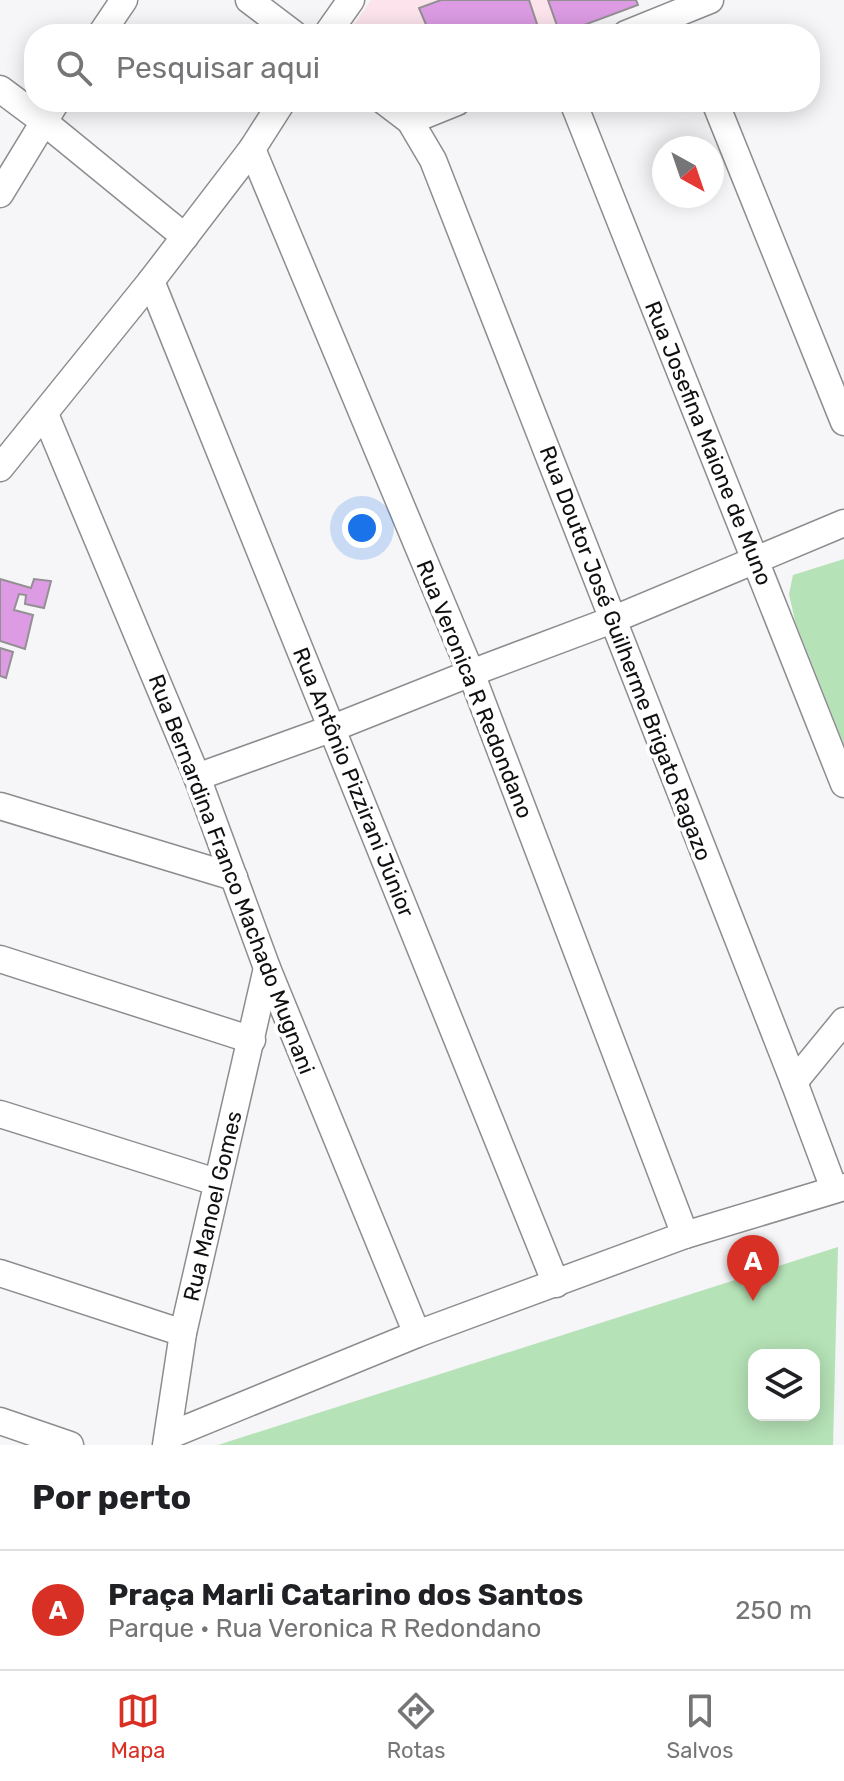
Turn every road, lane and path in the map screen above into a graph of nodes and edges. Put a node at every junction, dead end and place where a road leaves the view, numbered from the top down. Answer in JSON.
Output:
{"nodes":[{"id":1,"x":124,"y":0,"type":"edge"},
{"id":2,"x":249,"y":0,"type":"edge"},
{"id":3,"x":351,"y":0,"type":"edge"},
{"id":4,"x":710,"y":0,"type":"edge"},
{"id":5,"x":680,"y":16,"type":"edge"},
{"id":6,"x":108,"y":24,"type":"edge"},
{"id":7,"x":281,"y":24,"type":"edge"},
{"id":8,"x":334,"y":24,"type":"edge"},
{"id":9,"x":656,"y":24,"type":"edge"},
{"id":10,"x":0,"y":89,"type":"edge"},
{"id":11,"x":24,"y":100,"type":"edge"},
{"id":12,"x":49,"y":112,"type":"edge"},
{"id":13,"x":51,"y":112,"type":"edge"},
{"id":14,"x":276,"y":112,"type":"edge"},
{"id":15,"x":398,"y":112,"type":"edge"},
{"id":16,"x":432,"y":112,"type":"edge"},
{"id":17,"x":577,"y":112,"type":"edge"},
{"id":18,"x":719,"y":112,"type":"edge"},
{"id":19,"x":410,"y":121,"type":"junction"},
{"id":20,"x":252,"y":149,"type":"junction"},
{"id":21,"x":0,"y":194,"type":"edge"},
{"id":22,"x":185,"y":237,"type":"junction"},
{"id":23,"x":151,"y":281,"type":"junction"},
{"id":24,"x":45,"y":414,"type":"junction"},
{"id":25,"x":844,"y":422,"type":"edge"},
{"id":26,"x":0,"y":468,"type":"edge"},
{"id":27,"x":844,"y":523,"type":"edge"},
{"id":28,"x":756,"y":560,"type":"junction"},
{"id":29,"x":612,"y":620,"type":"junction"},
{"id":30,"x":471,"y":673,"type":"junction"},
{"id":31,"x":333,"y":728,"type":"junction"},
{"id":32,"x":197,"y":777,"type":"junction"},
{"id":33,"x":844,"y":784,"type":"edge"},
{"id":34,"x":0,"y":806,"type":"edge"},
{"id":35,"x":234,"y":877,"type":"junction"},
{"id":36,"x":0,"y":959,"type":"edge"},
{"id":37,"x":267,"y":968,"type":"junction"},
{"id":38,"x":844,"y":1021,"type":"edge"},
{"id":39,"x":252,"y":1040,"type":"junction"},
{"id":40,"x":794,"y":1082,"type":"junction"},
{"id":41,"x":0,"y":1114,"type":"edge"},
{"id":42,"x":216,"y":1182,"type":"junction"},
{"id":43,"x":839,"y":1188,"type":"edge"},
{"id":44,"x":685,"y":1235,"type":"junction"},
{"id":45,"x":0,"y":1273,"type":"edge"},
{"id":46,"x":556,"y":1284,"type":"junction"},
{"id":47,"x":183,"y":1333,"type":"junction"},
{"id":48,"x":417,"y":1334,"type":"junction"},
{"id":49,"x":0,"y":1421,"type":"edge"},
{"id":50,"x":167,"y":1441,"type":"edge"},
{"id":51,"x":70,"y":1445,"type":"edge"}],
"edges":[{"from":1,"to":6,"type":"street"},
{"from":2,"to":7,"type":"street"},
{"from":3,"to":8,"type":"street"},
{"from":4,"to":5,"type":"street"},
{"from":5,"to":9,"type":"street"},
{"from":10,"to":11,"type":"street"},
{"from":12,"to":21,"type":"street"},
{"from":13,"to":22,"type":"street"},
{"from":14,"to":20,"type":"street"},
{"from":15,"to":19,"type":"street"},
{"from":16,"to":19,"type":"street"},
{"from":17,"to":28,"type":"street","name":"Rua Josefina Maione de Muno"},
{"from":18,"to":25,"type":"street"},
{"from":19,"to":29,"type":"street","name":"Rua Doutor José Guilherme Brigato Ragazo"},
{"from":20,"to":22,"type":"street"},
{"from":20,"to":30,"type":"street","name":"Rua Veronica R Redondano"},
{"from":22,"to":23,"type":"street"},
{"from":23,"to":24,"type":"street"},
{"from":23,"to":31,"type":"street","name":"Rua Antônio Pizzirani Júnior"},
{"from":24,"to":26,"type":"street"},
{"from":24,"to":32,"type":"street","name":"Rua Bernardina Franco Machado Mugnani"},
{"from":27,"to":28,"type":"street"},
{"from":28,"to":29,"type":"street"},
{"from":28,"to":33,"type":"street","name":"Rua Josefina Maione de Muno"},
{"from":29,"to":30,"type":"street"},
{"from":29,"to":40,"type":"street","name":"Rua Doutor José Guilherme Brigato Ragazo"},
{"from":30,"to":31,"type":"street"},
{"from":30,"to":44,"type":"street","name":"Rua Veronica R Redondano"},
{"from":31,"to":32,"type":"street"},
{"from":31,"to":46,"type":"street","name":"Rua Antônio Pizzirani Júnior"},
{"from":32,"to":35,"type":"street","name":"Rua Bernardina Franco Machado Mugnani"},
{"from":34,"to":35,"type":"street"},
{"from":35,"to":37,"type":"street","name":"Rua Bernardina Franco Machado Mugnani"},
{"from":36,"to":39,"type":"street"},
{"from":37,"to":39,"type":"street","name":"Rua Manoel Gomes"},
{"from":37,"to":48,"type":"street","name":"Rua Bernardina Franco Machado Mugnani"},
{"from":38,"to":40,"type":"street"},
{"from":39,"to":42,"type":"street","name":"Rua Manoel Gomes"},
{"from":40,"to":43,"type":"street","name":"Rua Doutor José Guilherme Brigato Ragazo"},
{"from":41,"to":42,"type":"street"},
{"from":42,"to":47,"type":"street","name":"Rua Manoel Gomes"},
{"from":43,"to":44,"type":"street"},
{"from":44,"to":46,"type":"street"},
{"from":45,"to":47,"type":"street"},
{"from":46,"to":48,"type":"street"},
{"from":47,"to":50,"type":"street","name":"Rua Manoel Gomes"},
{"from":48,"to":50,"type":"street"},
{"from":49,"to":51,"type":"street"}]}
